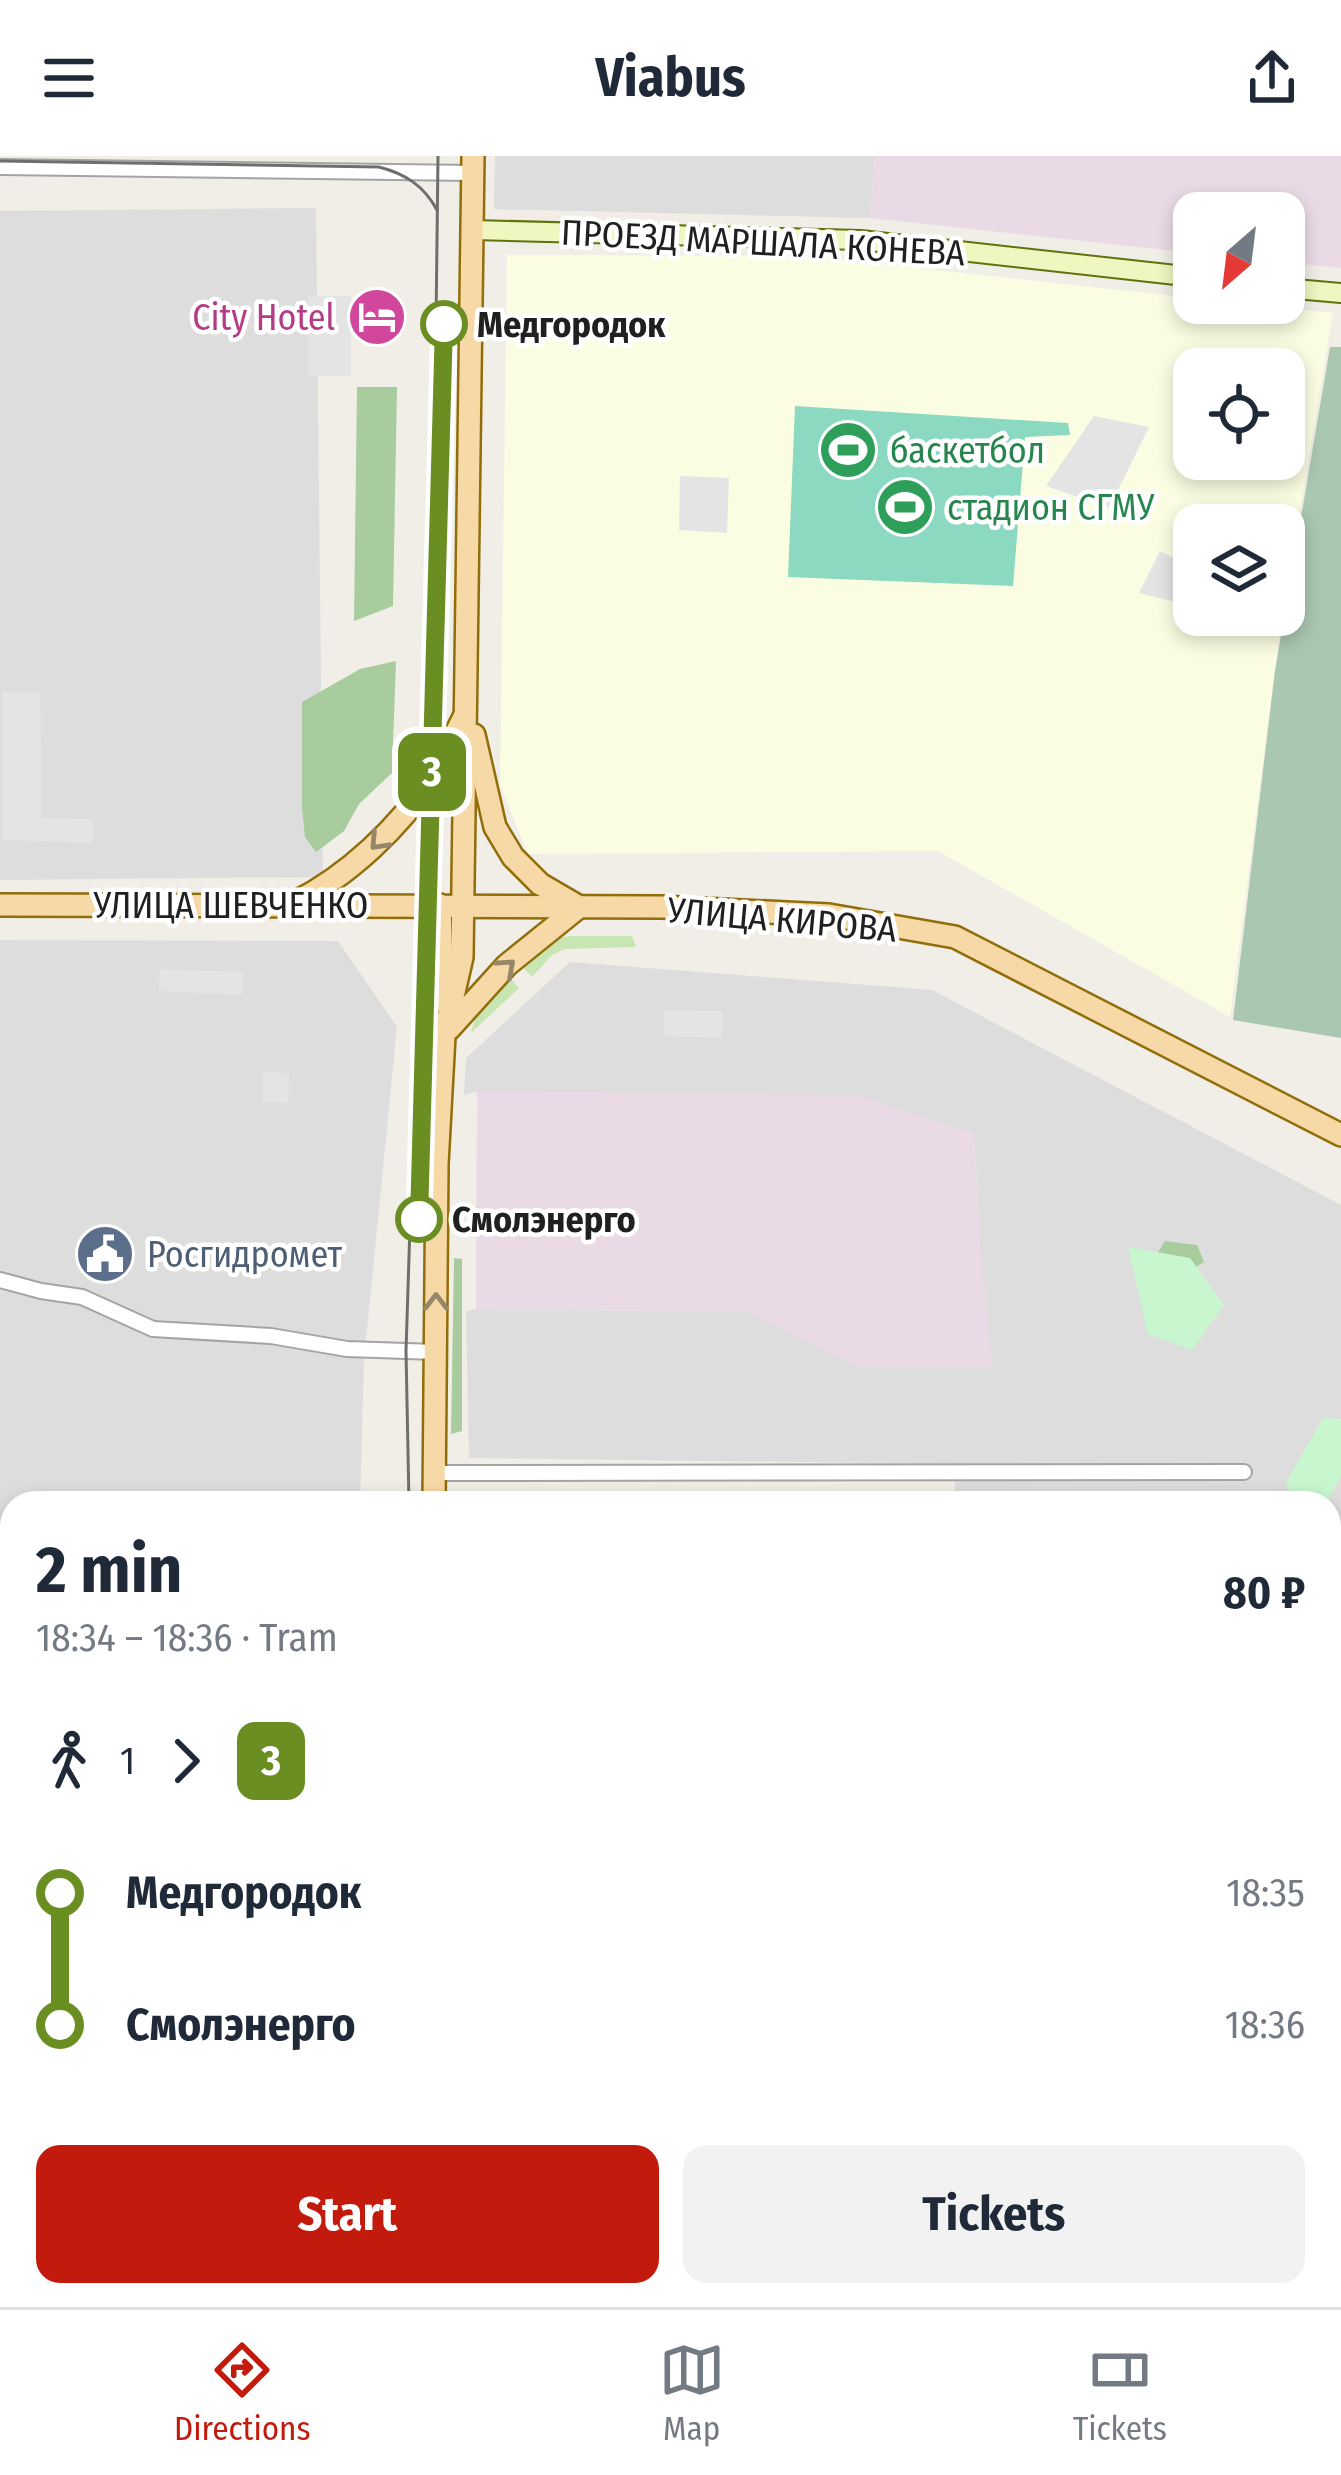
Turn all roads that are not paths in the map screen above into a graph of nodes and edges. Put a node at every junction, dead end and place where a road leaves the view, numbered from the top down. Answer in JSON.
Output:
{"nodes":[{"id":1,"x":474,"y":165,"type":"edge"},
{"id":2,"x":0,"y":167,"type":"edge"},
{"id":3,"x":474,"y":230,"type":"junction"},
{"id":4,"x":1173,"y":276,"type":"edge"},
{"id":5,"x":1305,"y":290,"type":"edge"},
{"id":6,"x":1341,"y":293,"type":"edge"},
{"id":7,"x":467,"y":712,"type":"junction"},
{"id":8,"x":0,"y":905,"type":"edge"},
{"id":9,"x":288,"y":905,"type":"junction"},
{"id":10,"x":451,"y":905,"type":"junction"},
{"id":11,"x":579,"y":907,"type":"junction"},
{"id":12,"x":444,"y":1036,"type":"junction"},
{"id":13,"x":1341,"y":1136,"type":"edge"},
{"id":14,"x":0,"y":1280,"type":"edge"},
{"id":15,"x":436,"y":1352,"type":"junction"},
{"id":16,"x":1244,"y":1472,"type":"dead end"},
{"id":17,"x":434,"y":1474,"type":"junction"},
{"id":18,"x":434,"y":1491,"type":"edge"}],
"edges":[{"from":1,"to":2,"type":"street"},
{"from":1,"to":3,"type":"main road"},
{"from":3,"to":4,"type":"street","name":"ПРОЕЗД МАРШАЛА КОНЕВА"},
{"from":3,"to":7,"type":"main road"},
{"from":5,"to":6,"type":"street"},
{"from":7,"to":9,"type":"main road","one_way":true},
{"from":7,"to":10,"type":"main road"},
{"from":7,"to":11,"type":"main road"},
{"from":8,"to":9,"type":"main road","name":"УЛИЦА ШЕВЧЕНКО"},
{"from":9,"to":10,"type":"main road","name":"УЛИЦА ШЕВЧЕНКО"},
{"from":10,"to":11,"type":"main road","name":"УЛИЦА КИРОВА"},
{"from":10,"to":12,"type":"main road"},
{"from":12,"to":11,"type":"main road","one_way":true},
{"from":11,"to":13,"type":"main road","name":"УЛИЦА КИРОВА"},
{"from":15,"to":12,"type":"main road","one_way":true},
{"from":14,"to":15,"type":"street"},
{"from":15,"to":17,"type":"main road"},
{"from":16,"to":17,"type":"street"},
{"from":17,"to":18,"type":"main road"}]}
